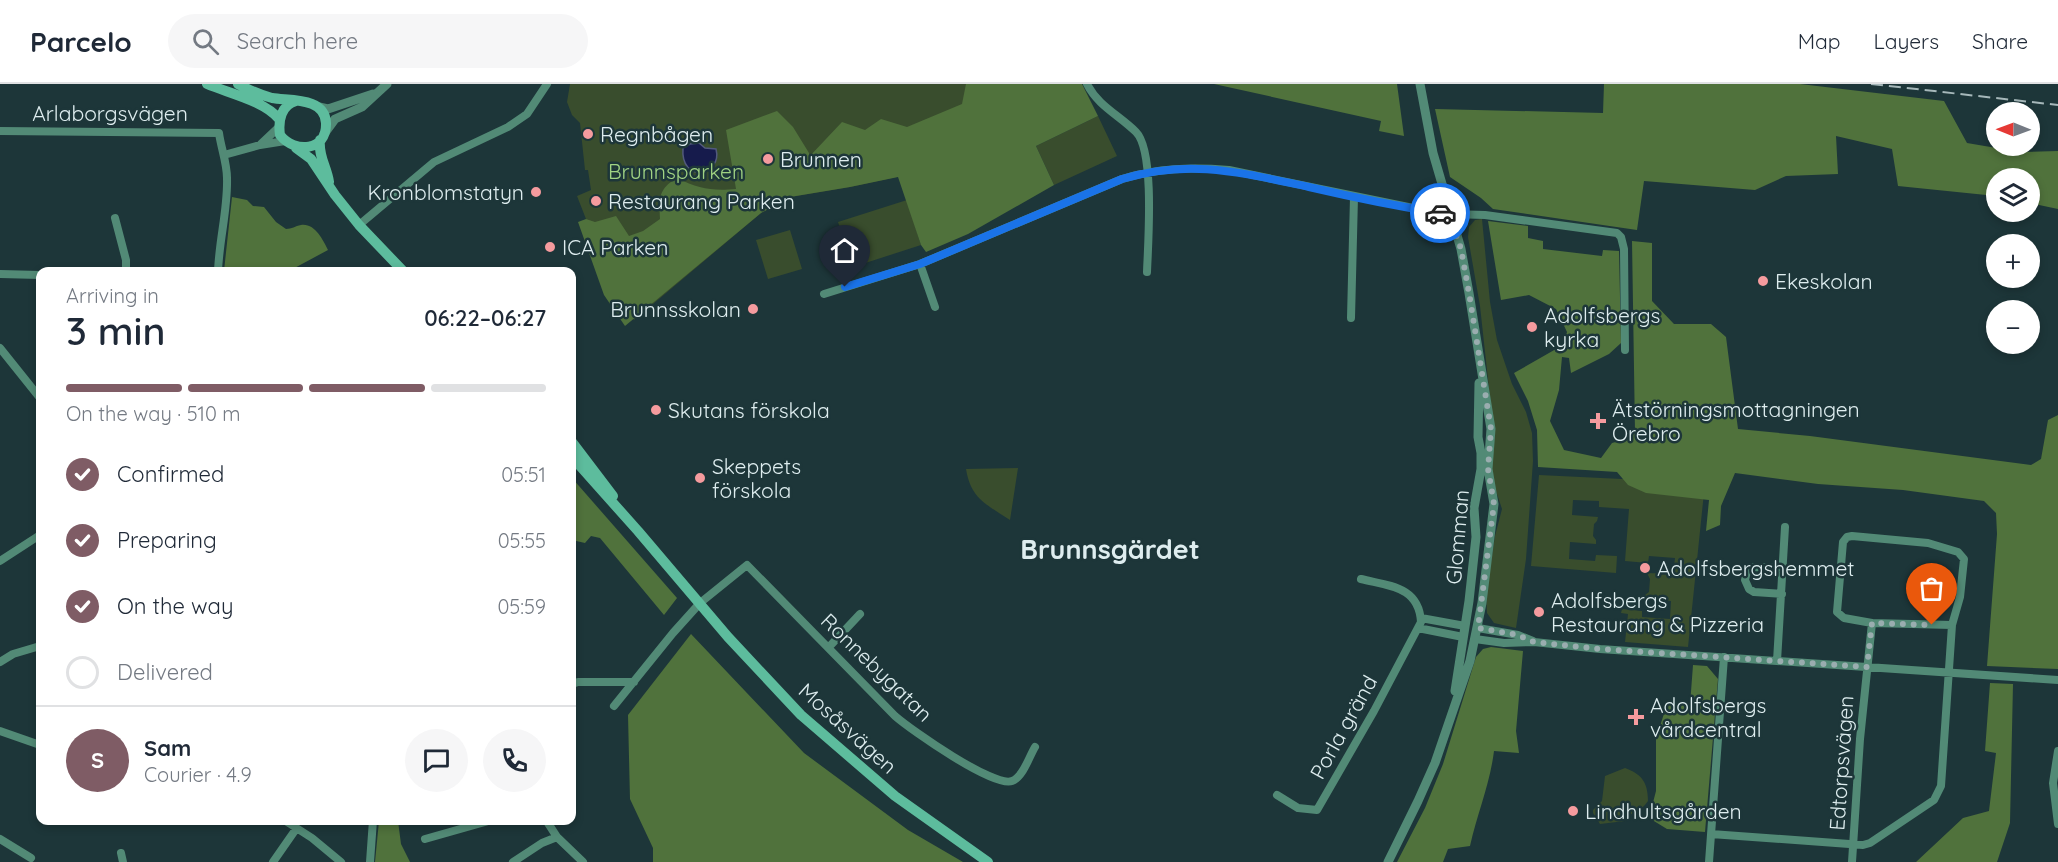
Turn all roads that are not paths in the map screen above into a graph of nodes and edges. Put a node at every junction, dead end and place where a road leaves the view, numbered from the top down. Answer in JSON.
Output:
{"nodes":[{"id":1,"x":207,"y":84,"type":"edge"},
{"id":2,"x":238,"y":84,"type":"edge"},
{"id":3,"x":387,"y":84,"type":"edge"},
{"id":4,"x":547,"y":84,"type":"edge"},
{"id":5,"x":1087,"y":84,"type":"edge"},
{"id":6,"x":1420,"y":84,"type":"edge"},
{"id":7,"x":376,"y":94,"type":"junction"},
{"id":8,"x":296,"y":101,"type":"junction"},
{"id":9,"x":319,"y":107,"type":"junction"},
{"id":10,"x":279,"y":123,"type":"junction"},
{"id":11,"x":0,"y":131,"type":"edge"},
{"id":12,"x":322,"y":137,"type":"junction"},
{"id":13,"x":288,"y":143,"type":"junction"},
{"id":14,"x":260,"y":145,"type":"junction"},
{"id":15,"x":224,"y":155,"type":"junction"},
{"id":16,"x":1146,"y":171,"type":"junction"},
{"id":17,"x":330,"y":185,"type":"junction"},
{"id":18,"x":1354,"y":197,"type":"junction"},
{"id":19,"x":1449,"y":214,"type":"junction"},
{"id":20,"x":115,"y":218,"type":"dead end"},
{"id":21,"x":359,"y":225,"type":"junction"},
{"id":22,"x":920,"y":264,"type":"junction"},
{"id":23,"x":126,"y":267,"type":"edge"},
{"id":24,"x":218,"y":267,"type":"edge"},
{"id":25,"x":399,"y":267,"type":"edge"},
{"id":26,"x":1147,"y":272,"type":"dead end"},
{"id":27,"x":0,"y":274,"type":"edge"},
{"id":28,"x":36,"y":275,"type":"edge"},
{"id":29,"x":824,"y":294,"type":"dead end"},
{"id":30,"x":935,"y":307,"type":"dead end"},
{"id":31,"x":1351,"y":318,"type":"dead end"},
{"id":32,"x":0,"y":348,"type":"edge"},
{"id":33,"x":1625,"y":350,"type":"dead end"},
{"id":34,"x":1479,"y":366,"type":"junction"},
{"id":35,"x":36,"y":393,"type":"edge"},
{"id":36,"x":576,"y":447,"type":"edge"},
{"id":37,"x":576,"y":462,"type":"edge"},
{"id":38,"x":1785,"y":527,"type":"dead end"},
{"id":39,"x":638,"y":531,"type":"junction"},
{"id":40,"x":36,"y":538,"type":"edge"},
{"id":41,"x":0,"y":561,"type":"edge"},
{"id":42,"x":1783,"y":568,"type":"junction"},
{"id":43,"x":1361,"y":579,"type":"dead end"},
{"id":44,"x":1782,"y":594,"type":"junction"},
{"id":45,"x":700,"y":603,"type":"junction"},
{"id":46,"x":860,"y":614,"type":"dead end"},
{"id":47,"x":1420,"y":623,"type":"junction"},
{"id":48,"x":1872,"y":623,"type":"junction"},
{"id":49,"x":1465,"y":626,"type":"junction"},
{"id":50,"x":1952,"y":626,"type":"junction"},
{"id":51,"x":1478,"y":628,"type":"junction"},
{"id":52,"x":1463,"y":637,"type":"junction"},
{"id":53,"x":1475,"y":639,"type":"junction"},
{"id":54,"x":1534,"y":642,"type":"junction"},
{"id":55,"x":36,"y":647,"type":"edge"},
{"id":56,"x":829,"y":647,"type":"junction"},
{"id":57,"x":1724,"y":657,"type":"junction"},
{"id":58,"x":1777,"y":661,"type":"junction"},
{"id":59,"x":0,"y":662,"type":"edge"},
{"id":60,"x":1867,"y":667,"type":"junction"},
{"id":61,"x":1948,"y":672,"type":"junction"},
{"id":62,"x":2058,"y":680,"type":"edge"},
{"id":63,"x":634,"y":682,"type":"junction"},
{"id":64,"x":576,"y":683,"type":"edge"},
{"id":65,"x":614,"y":706,"type":"dead end"},
{"id":66,"x":1452,"y":711,"type":"junction"},
{"id":67,"x":0,"y":731,"type":"edge"},
{"id":68,"x":36,"y":744,"type":"edge"},
{"id":69,"x":1035,"y":747,"type":"dead end"},
{"id":70,"x":2058,"y":751,"type":"edge"},
{"id":71,"x":1277,"y":795,"type":"dead end"},
{"id":72,"x":2058,"y":824,"type":"edge"},
{"id":73,"x":291,"y":825,"type":"edge"},
{"id":74,"x":373,"y":825,"type":"edge"},
{"id":75,"x":474,"y":825,"type":"edge"},
{"id":76,"x":549,"y":825,"type":"edge"},
{"id":77,"x":296,"y":829,"type":"junction"},
{"id":78,"x":1712,"y":834,"type":"junction"},
{"id":79,"x":557,"y":837,"type":"junction"},
{"id":80,"x":0,"y":839,"type":"edge"},
{"id":81,"x":425,"y":839,"type":"dead end"},
{"id":82,"x":1853,"y":844,"type":"junction"},
{"id":83,"x":121,"y":853,"type":"dead end"},
{"id":84,"x":31,"y":858,"type":"dead end"},
{"id":85,"x":577,"y":860,"type":"edge"},
{"id":86,"x":123,"y":862,"type":"edge"},
{"id":87,"x":273,"y":862,"type":"edge"},
{"id":88,"x":341,"y":862,"type":"edge"},
{"id":89,"x":370,"y":862,"type":"edge"},
{"id":90,"x":513,"y":862,"type":"edge"},
{"id":91,"x":988,"y":862,"type":"edge"},
{"id":92,"x":1388,"y":862,"type":"edge"},
{"id":93,"x":1709,"y":862,"type":"edge"},
{"id":94,"x":1852,"y":862,"type":"edge"}],
"edges":[{"from":1,"to":10,"type":"main road"},
{"from":2,"to":8,"type":"main road"},
{"from":3,"to":7,"type":"street"},
{"from":4,"to":21,"type":"street"},
{"from":5,"to":16,"type":"street"},
{"from":6,"to":19,"type":"street","name":"Glomman"},
{"from":7,"to":9,"type":"street"},
{"from":7,"to":12,"type":"street"},
{"from":8,"to":9,"type":"main road"},
{"from":8,"to":10,"type":"main road"},
{"from":9,"to":12,"type":"main road"},
{"from":10,"to":13,"type":"main road"},
{"from":10,"to":14,"type":"street"},
{"from":11,"to":15,"type":"street","name":"Arlaborgsvägen"},
{"from":12,"to":13,"type":"main road"},
{"from":12,"to":17,"type":"main road"},
{"from":13,"to":14,"type":"street"},
{"from":13,"to":17,"type":"main road"},
{"from":14,"to":15,"type":"street"},
{"from":15,"to":24,"type":"street"},
{"from":16,"to":18,"type":"street"},
{"from":16,"to":22,"type":"street"},
{"from":16,"to":26,"type":"street"},
{"from":17,"to":21,"type":"main road"},
{"from":18,"to":19,"type":"street"},
{"from":18,"to":31,"type":"street"},
{"from":19,"to":33,"type":"street"},
{"from":19,"to":34,"type":"street","name":"Glomman"},
{"from":20,"to":23,"type":"street"},
{"from":21,"to":25,"type":"main road"},
{"from":22,"to":29,"type":"street"},
{"from":22,"to":30,"type":"street"},
{"from":27,"to":28,"type":"street"},
{"from":32,"to":35,"type":"street"},
{"from":34,"to":49,"type":"street","name":"Glomman"},
{"from":34,"to":51,"type":"street","name":"Glomman"},
{"from":36,"to":39,"type":"main road","name":"Mosåsvägen"},
{"from":37,"to":39,"type":"main road","name":"Mosåsvägen"},
{"from":38,"to":42,"type":"street"},
{"from":39,"to":45,"type":"main road","name":"Mosåsvägen"},
{"from":40,"to":41,"type":"street"},
{"from":42,"to":44,"type":"street"},
{"from":42,"to":44,"type":"street"},
{"from":43,"to":47,"type":"street"},
{"from":44,"to":58,"type":"street"},
{"from":45,"to":56,"type":"street","name":"Ronnebygatan"},
{"from":45,"to":63,"type":"street"},
{"from":45,"to":91,"type":"main road","name":"Mosåsvägen"},
{"from":46,"to":56,"type":"street"},
{"from":47,"to":49,"type":"street"},
{"from":47,"to":52,"type":"street"},
{"from":47,"to":71,"type":"street","name":"Porla gränd"},
{"from":48,"to":50,"type":"street"},
{"from":48,"to":50,"type":"street"},
{"from":48,"to":60,"type":"street","name":"Edtorpsvägen"},
{"from":49,"to":51,"type":"street"},
{"from":49,"to":52,"type":"street","name":"Glomman"},
{"from":50,"to":61,"type":"street"},
{"from":51,"to":53,"type":"street","name":"Glomman"},
{"from":51,"to":54,"type":"street"},
{"from":52,"to":53,"type":"street"},
{"from":52,"to":66,"type":"street","name":"Glomman"},
{"from":53,"to":54,"type":"street"},
{"from":53,"to":66,"type":"street","name":"Glomman"},
{"from":54,"to":57,"type":"street"},
{"from":55,"to":59,"type":"street"},
{"from":56,"to":69,"type":"street","name":"Ronnebygatan"},
{"from":57,"to":58,"type":"street"},
{"from":57,"to":78,"type":"street"},
{"from":58,"to":60,"type":"street"},
{"from":60,"to":61,"type":"street"},
{"from":60,"to":82,"type":"street","name":"Edtorpsvägen"},
{"from":61,"to":62,"type":"street"},
{"from":61,"to":82,"type":"street"},
{"from":63,"to":64,"type":"street"},
{"from":63,"to":65,"type":"street"},
{"from":66,"to":92,"type":"street","name":"Glomman"},
{"from":67,"to":68,"type":"street"},
{"from":70,"to":72,"type":"street"},
{"from":73,"to":77,"type":"street"},
{"from":74,"to":89,"type":"street"},
{"from":75,"to":81,"type":"street"},
{"from":76,"to":79,"type":"street"},
{"from":77,"to":87,"type":"street"},
{"from":77,"to":88,"type":"street"},
{"from":78,"to":82,"type":"street"},
{"from":78,"to":93,"type":"street"},
{"from":79,"to":85,"type":"street"},
{"from":79,"to":90,"type":"street"},
{"from":80,"to":84,"type":"street"},
{"from":82,"to":94,"type":"street","name":"Edtorpsvägen"},
{"from":83,"to":86,"type":"street"}]}
